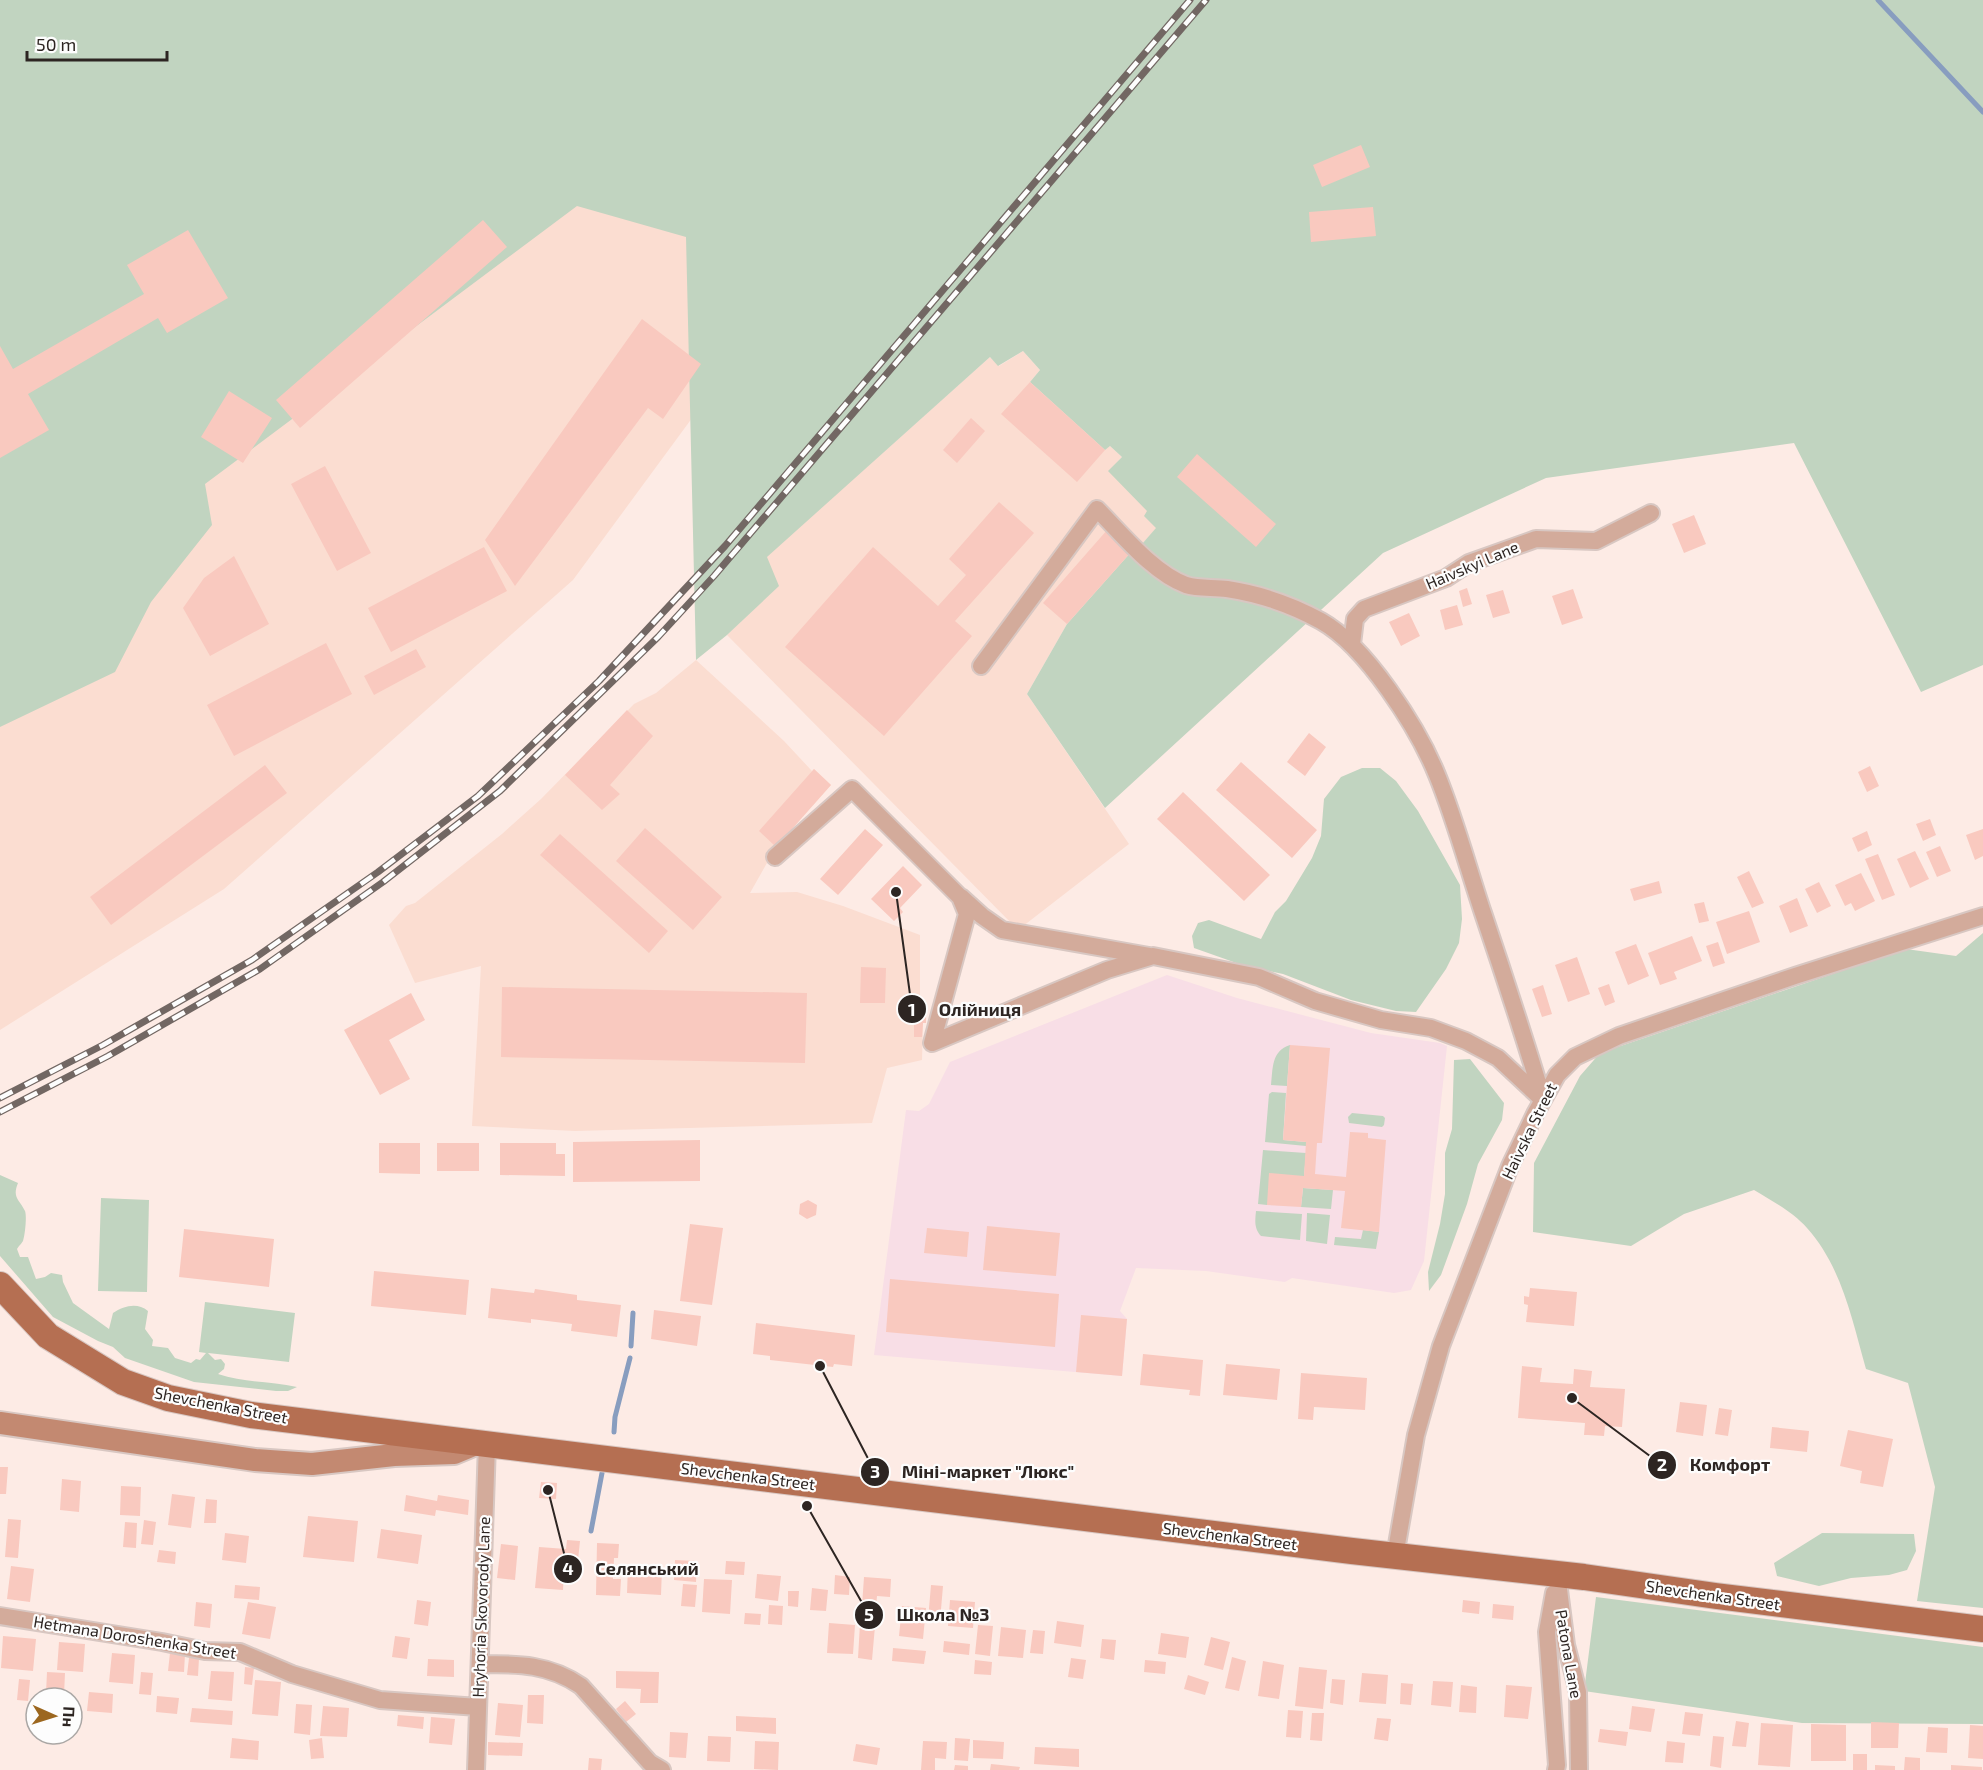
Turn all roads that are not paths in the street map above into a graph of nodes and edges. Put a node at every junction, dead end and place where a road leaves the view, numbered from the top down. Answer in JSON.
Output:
{"nodes":[{"id":1,"x":1651,"y":513,"type":"dead end"},
{"id":2,"x":1352,"y":644,"type":"junction"},
{"id":3,"x":981,"y":666,"type":"dead end"},
{"id":4,"x":774,"y":857,"type":"dead end"},
{"id":5,"x":960,"y":897,"type":"junction"},
{"id":6,"x":1983,"y":916,"type":"edge"},
{"id":7,"x":1153,"y":956,"type":"junction"},
{"id":8,"x":1543,"y":1100,"type":"junction"},
{"id":9,"x":0,"y":1285,"type":"edge"},
{"id":10,"x":0,"y":1423,"type":"edge"},
{"id":11,"x":482,"y":1444,"type":"junction"},
{"id":12,"x":1395,"y":1556,"type":"junction"},
{"id":13,"x":1557,"y":1574,"type":"junction"},
{"id":14,"x":0,"y":1616,"type":"edge"},
{"id":15,"x":1983,"y":1629,"type":"edge"},
{"id":16,"x":481,"y":1664,"type":"junction"},
{"id":17,"x":478,"y":1707,"type":"junction"},
{"id":18,"x":476,"y":1770,"type":"edge"},
{"id":19,"x":662,"y":1770,"type":"edge"},
{"id":20,"x":1556,"y":1770,"type":"edge"},
{"id":21,"x":1579,"y":1770,"type":"edge"}],
"edges":[{"from":1,"to":2,"type":"street","name":"Haivskyi Lane"},
{"from":2,"to":3,"type":"street"},
{"from":2,"to":8,"type":"street"},
{"from":4,"to":5,"type":"street"},
{"from":5,"to":7,"type":"street"},
{"from":5,"to":7,"type":"street"},
{"from":6,"to":8,"type":"street","name":"Haivska Street"},
{"from":7,"to":8,"type":"street"},
{"from":8,"to":12,"type":"street","name":"Haivska Street"},
{"from":9,"to":11,"type":"main road","name":"Shevchenka Street"},
{"from":10,"to":11,"type":"main road","name":"Shevchenka Street"},
{"from":11,"to":12,"type":"main road","name":"Shevchenka Street"},
{"from":11,"to":16,"type":"street","name":"Hryhoria Skovorody Lane"},
{"from":12,"to":13,"type":"main road","name":"Shevchenka Street"},
{"from":13,"to":15,"type":"main road","name":"Shevchenka Street"},
{"from":13,"to":20,"type":"street"},
{"from":13,"to":21,"type":"street","name":"Patona Lane"},
{"from":14,"to":17,"type":"street","name":"Hetmana Doroshenka Street"},
{"from":16,"to":17,"type":"street","name":"Hryhoria Skovorody Lane"},
{"from":16,"to":19,"type":"street"},
{"from":17,"to":18,"type":"street","name":"Hryhoria Skovorody Lane"}]}
